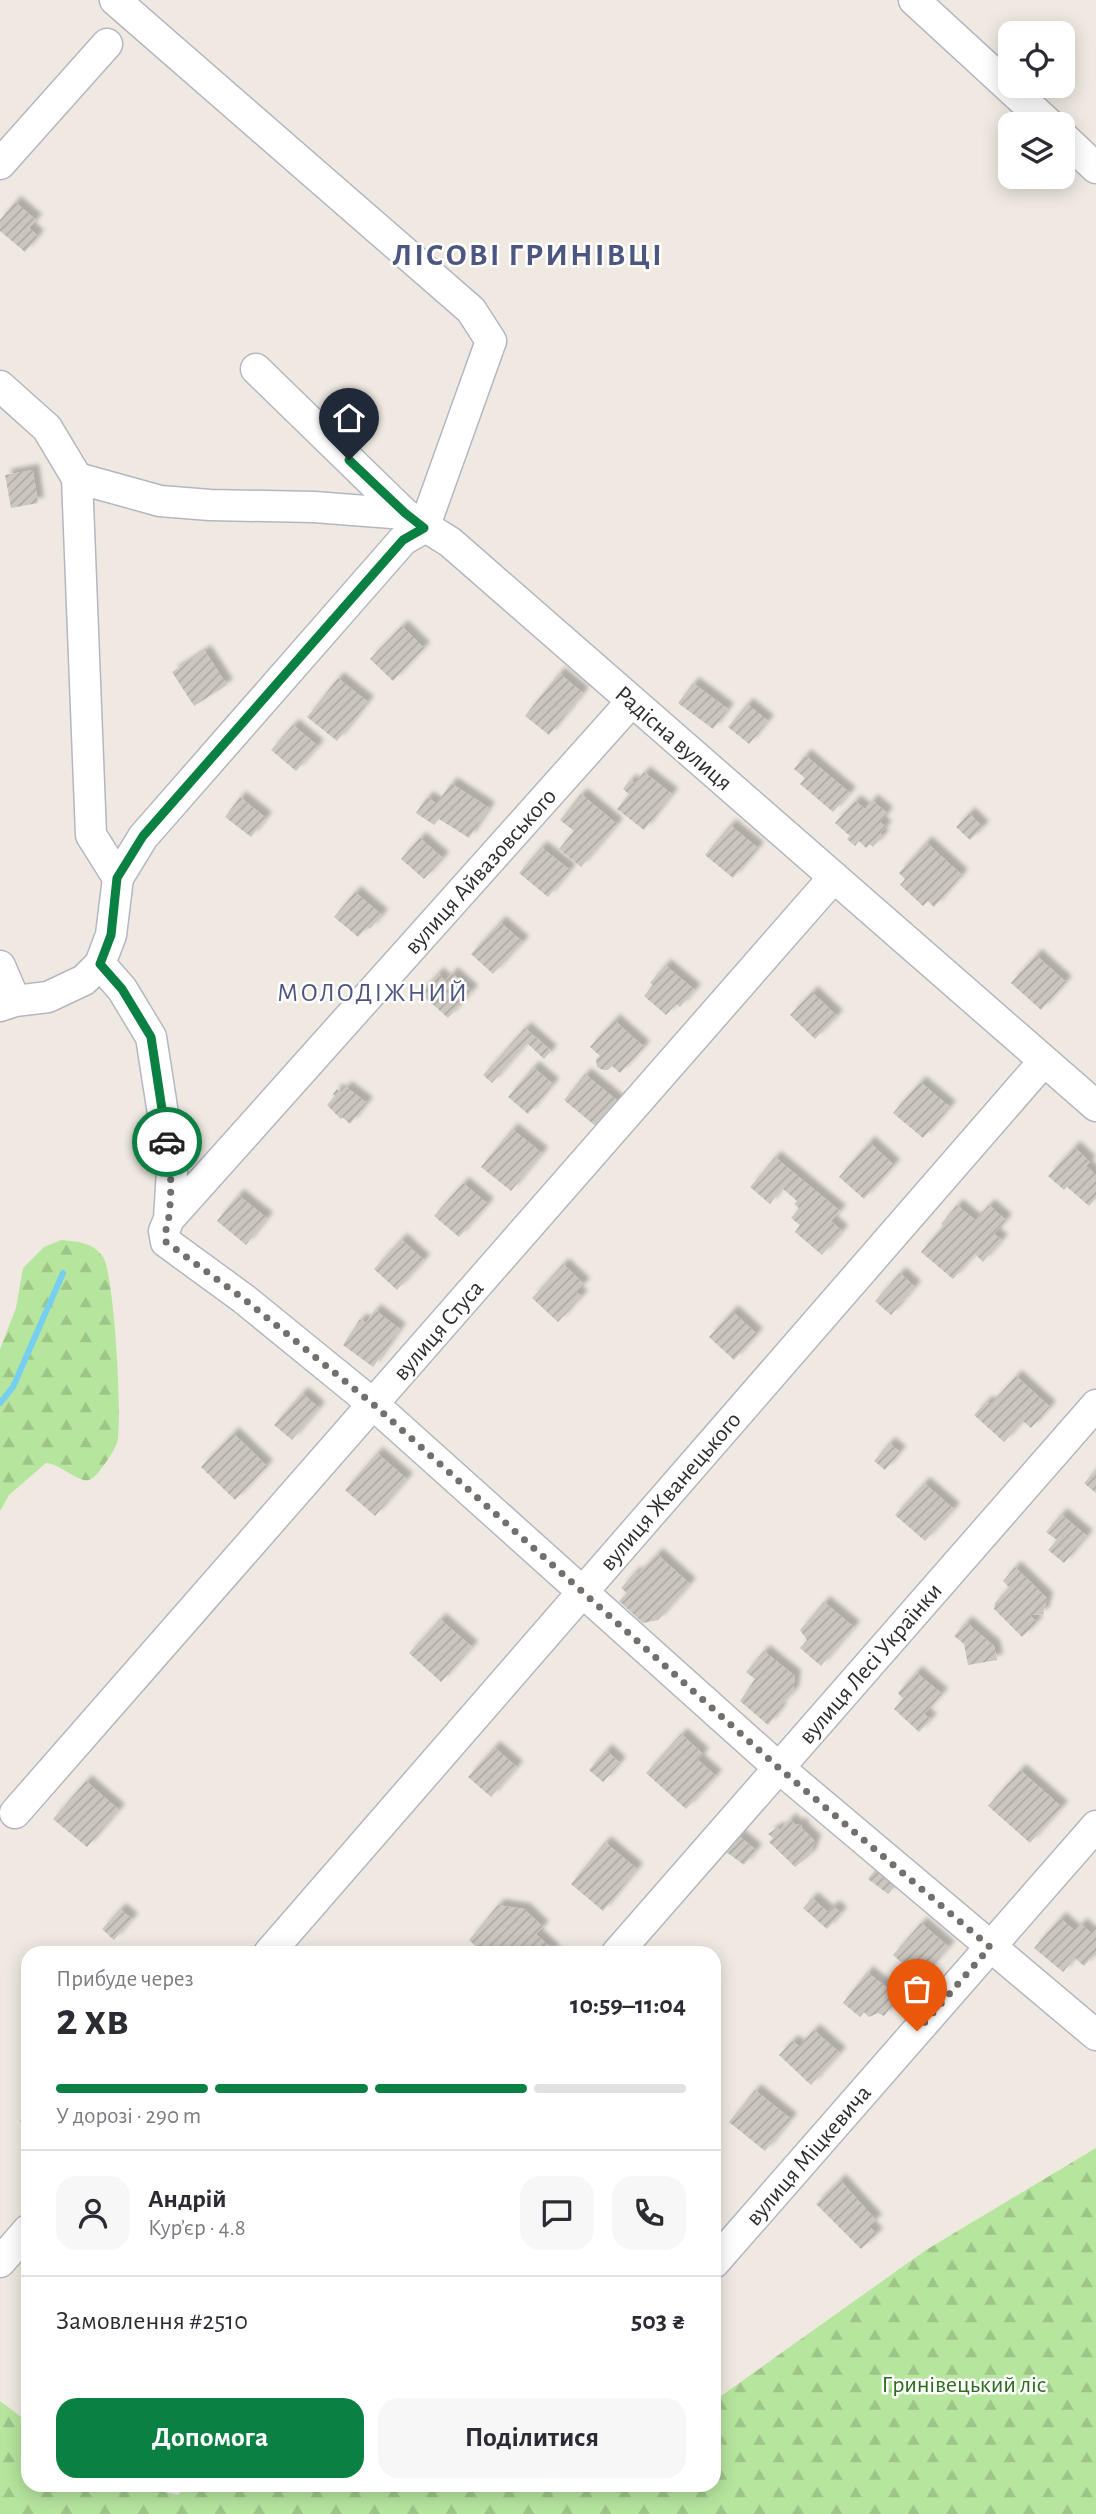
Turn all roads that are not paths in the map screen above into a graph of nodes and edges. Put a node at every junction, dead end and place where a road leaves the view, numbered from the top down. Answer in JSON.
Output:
{"nodes":[{"id":1,"x":115,"y":0,"type":"edge"},
{"id":2,"x":914,"y":0,"type":"edge"},
{"id":3,"x":107,"y":44,"type":"dead end"},
{"id":4,"x":1036,"y":112,"type":"edge"},
{"id":5,"x":1075,"y":148,"type":"edge"},
{"id":6,"x":0,"y":164,"type":"edge"},
{"id":7,"x":1096,"y":168,"type":"edge"},
{"id":8,"x":256,"y":369,"type":"dead end"},
{"id":9,"x":0,"y":386,"type":"edge"},
{"id":10,"x":77,"y":478,"type":"junction"},
{"id":11,"x":414,"y":521,"type":"junction"},
{"id":12,"x":632,"y":701,"type":"junction"},
{"id":13,"x":834,"y":877,"type":"junction"},
{"id":14,"x":117,"y":878,"type":"junction"},
{"id":15,"x":100,"y":964,"type":"junction"},
{"id":16,"x":0,"y":966,"type":"edge"},
{"id":17,"x":7,"y":1003,"type":"edge"},
{"id":18,"x":1044,"y":1061,"type":"junction"},
{"id":19,"x":1096,"y":1105,"type":"edge"},
{"id":20,"x":166,"y":1225,"type":"junction"},
{"id":21,"x":373,"y":1404,"type":"junction"},
{"id":22,"x":1096,"y":1405,"type":"edge"},
{"id":23,"x":583,"y":1592,"type":"junction"},
{"id":24,"x":779,"y":1768,"type":"junction"},
{"id":25,"x":15,"y":1813,"type":"dead end"},
{"id":26,"x":1096,"y":1826,"type":"edge"},
{"id":27,"x":275,"y":1946,"type":"edge"},
{"id":28,"x":623,"y":1946,"type":"edge"},
{"id":29,"x":990,"y":1947,"type":"junction"},
{"id":30,"x":1096,"y":2035,"type":"edge"},
{"id":31,"x":21,"y":2238,"type":"edge"},
{"id":32,"x":721,"y":2255,"type":"edge"},
{"id":33,"x":0,"y":2262,"type":"edge"}],
"edges":[{"from":1,"to":11,"type":"street"},
{"from":2,"to":4,"type":"street"},
{"from":3,"to":6,"type":"street"},
{"from":5,"to":7,"type":"street"},
{"from":8,"to":11,"type":"street","name":"Радісна вулиця"},
{"from":9,"to":10,"type":"street"},
{"from":10,"to":11,"type":"street"},
{"from":10,"to":14,"type":"street"},
{"from":11,"to":12,"type":"street","name":"Радісна вулиця"},
{"from":11,"to":14,"type":"street"},
{"from":12,"to":13,"type":"street","name":"Радісна вулиця"},
{"from":12,"to":20,"type":"street","name":"вулиця Айвазовського"},
{"from":13,"to":18,"type":"street","name":"Радісна вулиця"},
{"from":13,"to":21,"type":"street","name":"вулиця Стуса"},
{"from":14,"to":15,"type":"street"},
{"from":15,"to":17,"type":"street"},
{"from":15,"to":20,"type":"street"},
{"from":16,"to":17,"type":"street"},
{"from":18,"to":19,"type":"street","name":"Радісна вулиця"},
{"from":18,"to":23,"type":"street","name":"вулиця Жванецького"},
{"from":20,"to":21,"type":"street"},
{"from":21,"to":23,"type":"street"},
{"from":21,"to":25,"type":"street","name":"вулиця Стуса"},
{"from":22,"to":24,"type":"street","name":"вулиця Лесі Українки"},
{"from":23,"to":24,"type":"street"},
{"from":23,"to":27,"type":"street","name":"вулиця Жванецького"},
{"from":24,"to":28,"type":"street","name":"вулиця Лесі Українки"},
{"from":24,"to":29,"type":"street"},
{"from":26,"to":29,"type":"street","name":"вулиця Міцкевича"},
{"from":29,"to":30,"type":"street"},
{"from":29,"to":32,"type":"street","name":"вулиця Міцкевича"},
{"from":31,"to":33,"type":"street"}]}
